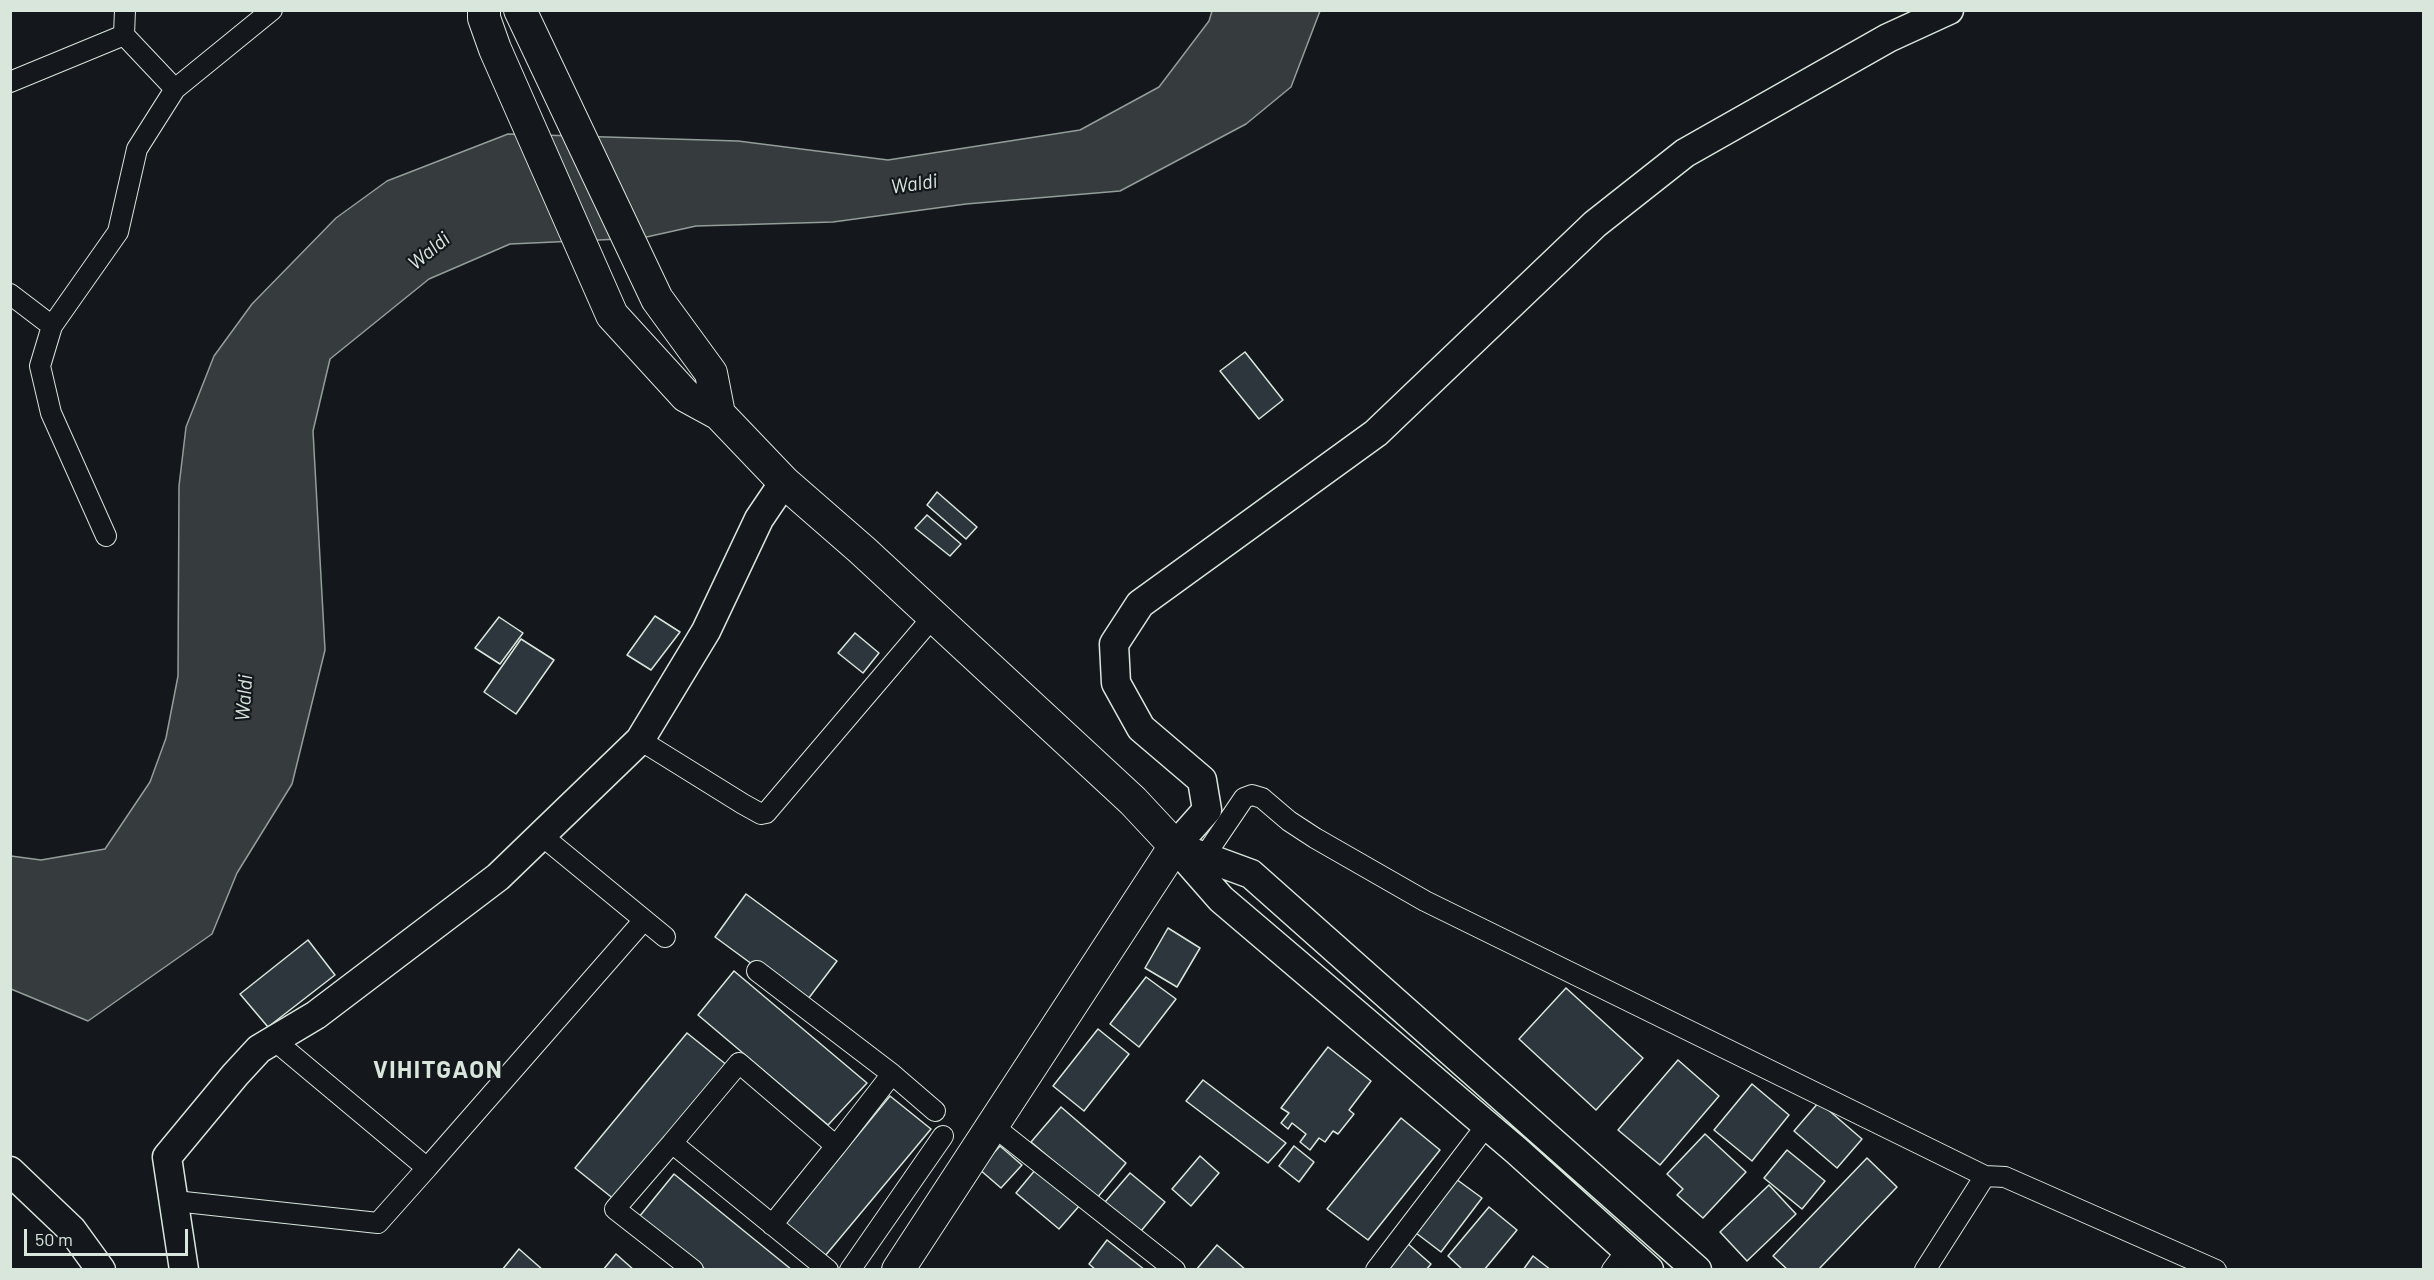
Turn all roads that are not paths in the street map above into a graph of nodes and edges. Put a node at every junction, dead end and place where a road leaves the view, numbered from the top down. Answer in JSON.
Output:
{"nodes":[{"id":1,"x":125,"y":10,"type":"edge"},
{"id":2,"x":272,"y":10,"type":"edge"},
{"id":3,"x":484,"y":10,"type":"edge"},
{"id":4,"x":520,"y":10,"type":"edge"},
{"id":5,"x":1949,"y":10,"type":"edge"},
{"id":6,"x":124,"y":35,"type":"junction"},
{"id":7,"x":10,"y":61,"type":"edge"},
{"id":8,"x":18,"y":78,"type":"edge"},
{"id":9,"x":176,"y":89,"type":"junction"},
{"id":10,"x":10,"y":294,"type":"edge"},
{"id":11,"x":52,"y":326,"type":"junction"},
{"id":12,"x":718,"y":414,"type":"junction"},
{"id":13,"x":784,"y":482,"type":"junction"},
{"id":14,"x":106,"y":536,"type":"dead end"},
{"id":15,"x":932,"y":618,"type":"junction"},
{"id":16,"x":640,"y":740,"type":"junction"},
{"id":17,"x":541,"y":835,"type":"junction"},
{"id":18,"x":1175,"y":846,"type":"junction"},
{"id":19,"x":1204,"y":857,"type":"junction"},
{"id":20,"x":644,"y":920,"type":"junction"},
{"id":21,"x":665,"y":937,"type":"dead end"},
{"id":22,"x":757,"y":971,"type":"dead end"},
{"id":23,"x":274,"y":1040,"type":"junction"},
{"id":24,"x":892,"y":1074,"type":"junction"},
{"id":25,"x":935,"y":1111,"type":"dead end"},
{"id":26,"x":992,"y":1125,"type":"junction"},
{"id":27,"x":1486,"y":1126,"type":"junction"},
{"id":28,"x":943,"y":1136,"type":"dead end"},
{"id":29,"x":672,"y":1143,"type":"junction"},
{"id":30,"x":836,"y":1146,"type":"junction"},
{"id":31,"x":427,"y":1168,"type":"junction"},
{"id":32,"x":10,"y":1171,"type":"edge"},
{"id":33,"x":1985,"y":1176,"type":"junction"},
{"id":34,"x":175,"y":1201,"type":"junction"},
{"id":35,"x":772,"y":1225,"type":"junction"},
{"id":36,"x":1620,"y":1260,"type":"edge"},
{"id":37,"x":102,"y":1269,"type":"edge"},
{"id":38,"x":184,"y":1269,"type":"edge"},
{"id":39,"x":693,"y":1269,"type":"edge"},
{"id":40,"x":828,"y":1269,"type":"edge"},
{"id":41,"x":850,"y":1269,"type":"edge"},
{"id":42,"x":898,"y":1269,"type":"edge"},
{"id":43,"x":1175,"y":1269,"type":"edge"},
{"id":44,"x":1376,"y":1269,"type":"edge"},
{"id":45,"x":1649,"y":1269,"type":"edge"},
{"id":46,"x":1697,"y":1269,"type":"edge"},
{"id":47,"x":1924,"y":1269,"type":"edge"},
{"id":48,"x":2216,"y":1269,"type":"edge"}],
"edges":[{"from":1,"to":6,"type":"street"},
{"from":2,"to":9,"type":"street"},
{"from":3,"to":12,"type":"main road"},
{"from":4,"to":12,"type":"main road"},
{"from":5,"to":18,"type":"street"},
{"from":6,"to":8,"type":"street"},
{"from":6,"to":9,"type":"street"},
{"from":7,"to":8,"type":"street"},
{"from":9,"to":11,"type":"street"},
{"from":10,"to":11,"type":"street"},
{"from":11,"to":14,"type":"street"},
{"from":12,"to":13,"type":"main road"},
{"from":13,"to":15,"type":"main road"},
{"from":13,"to":16,"type":"street"},
{"from":15,"to":16,"type":"street"},
{"from":15,"to":18,"type":"main road"},
{"from":16,"to":17,"type":"street"},
{"from":17,"to":20,"type":"street"},
{"from":17,"to":23,"type":"street"},
{"from":18,"to":19,"type":"street"},
{"from":18,"to":26,"type":"main road"},
{"from":18,"to":27,"type":"street"},
{"from":19,"to":33,"type":"street"},
{"from":19,"to":46,"type":"street"},
{"from":20,"to":21,"type":"street"},
{"from":20,"to":31,"type":"street"},
{"from":22,"to":24,"type":"street"},
{"from":23,"to":31,"type":"street"},
{"from":23,"to":34,"type":"street"},
{"from":24,"to":25,"type":"street"},
{"from":24,"to":30,"type":"street"},
{"from":26,"to":42,"type":"main road"},
{"from":26,"to":43,"type":"street"},
{"from":27,"to":36,"type":"street"},
{"from":27,"to":44,"type":"street"},
{"from":28,"to":41,"type":"street"},
{"from":29,"to":30,"type":"street"},
{"from":29,"to":35,"type":"street"},
{"from":29,"to":39,"type":"street"},
{"from":30,"to":35,"type":"street"},
{"from":31,"to":34,"type":"street"},
{"from":32,"to":37,"type":"street"},
{"from":33,"to":47,"type":"street"},
{"from":33,"to":48,"type":"street"},
{"from":34,"to":38,"type":"street"},
{"from":35,"to":40,"type":"street"},
{"from":36,"to":45,"type":"street"}]}
